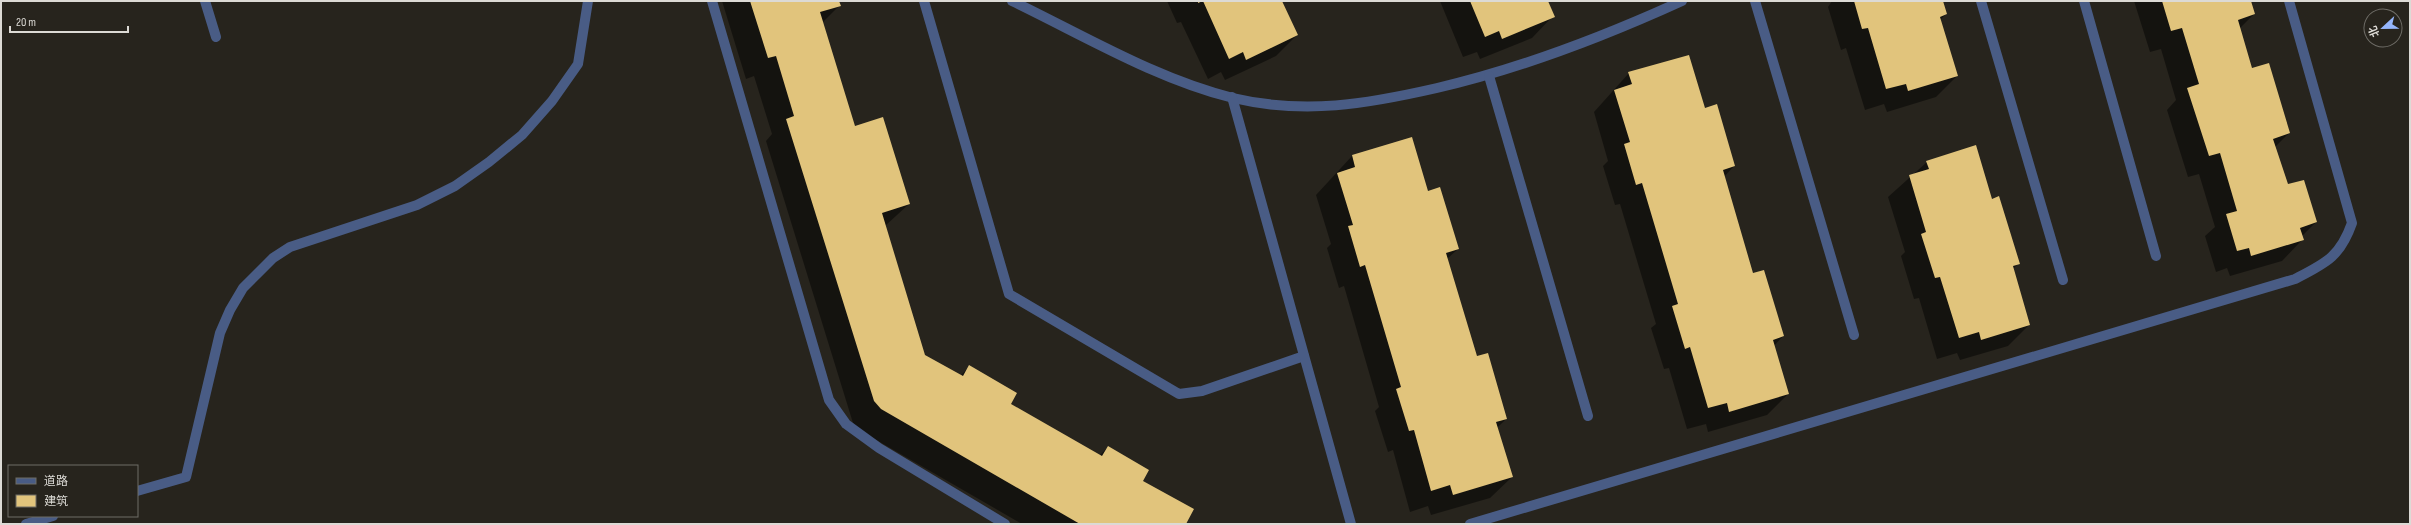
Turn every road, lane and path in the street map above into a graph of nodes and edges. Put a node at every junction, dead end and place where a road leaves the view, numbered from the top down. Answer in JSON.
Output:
{"nodes":[{"id":1,"x":205,"y":1,"type":"edge"},
{"id":2,"x":588,"y":1,"type":"edge"},
{"id":3,"x":712,"y":1,"type":"edge"},
{"id":4,"x":924,"y":1,"type":"edge"},
{"id":5,"x":1012,"y":1,"type":"edge"},
{"id":6,"x":1682,"y":1,"type":"edge"},
{"id":7,"x":1755,"y":1,"type":"edge"},
{"id":8,"x":1981,"y":1,"type":"edge"},
{"id":9,"x":2084,"y":1,"type":"edge"},
{"id":10,"x":2289,"y":1,"type":"edge"},
{"id":11,"x":216,"y":37,"type":"dead end"},
{"id":12,"x":1489,"y":76,"type":"junction"},
{"id":13,"x":1232,"y":97,"type":"junction"},
{"id":14,"x":2156,"y":256,"type":"dead end"},
{"id":15,"x":2063,"y":280,"type":"dead end"},
{"id":16,"x":1854,"y":335,"type":"dead end"},
{"id":17,"x":1304,"y":356,"type":"junction"},
{"id":18,"x":1588,"y":416,"type":"dead end"},
{"id":19,"x":138,"y":491,"type":"edge"},
{"id":20,"x":50,"y":517,"type":"edge"},
{"id":21,"x":26,"y":524,"type":"edge"},
{"id":22,"x":1005,"y":524,"type":"edge"},
{"id":23,"x":1351,"y":524,"type":"edge"},
{"id":24,"x":1470,"y":524,"type":"edge"}],
"edges":[{"from":1,"to":11,"type":"lane"},
{"from":2,"to":19,"type":"lane"},
{"from":3,"to":22,"type":"lane"},
{"from":4,"to":17,"type":"lane"},
{"from":5,"to":13,"type":"lane"},
{"from":6,"to":12,"type":"lane"},
{"from":7,"to":16,"type":"lane"},
{"from":8,"to":15,"type":"lane"},
{"from":9,"to":14,"type":"lane"},
{"from":10,"to":24,"type":"lane"},
{"from":12,"to":13,"type":"lane"},
{"from":12,"to":18,"type":"lane"},
{"from":13,"to":17,"type":"lane"},
{"from":17,"to":23,"type":"lane"},
{"from":20,"to":21,"type":"lane"}]}
